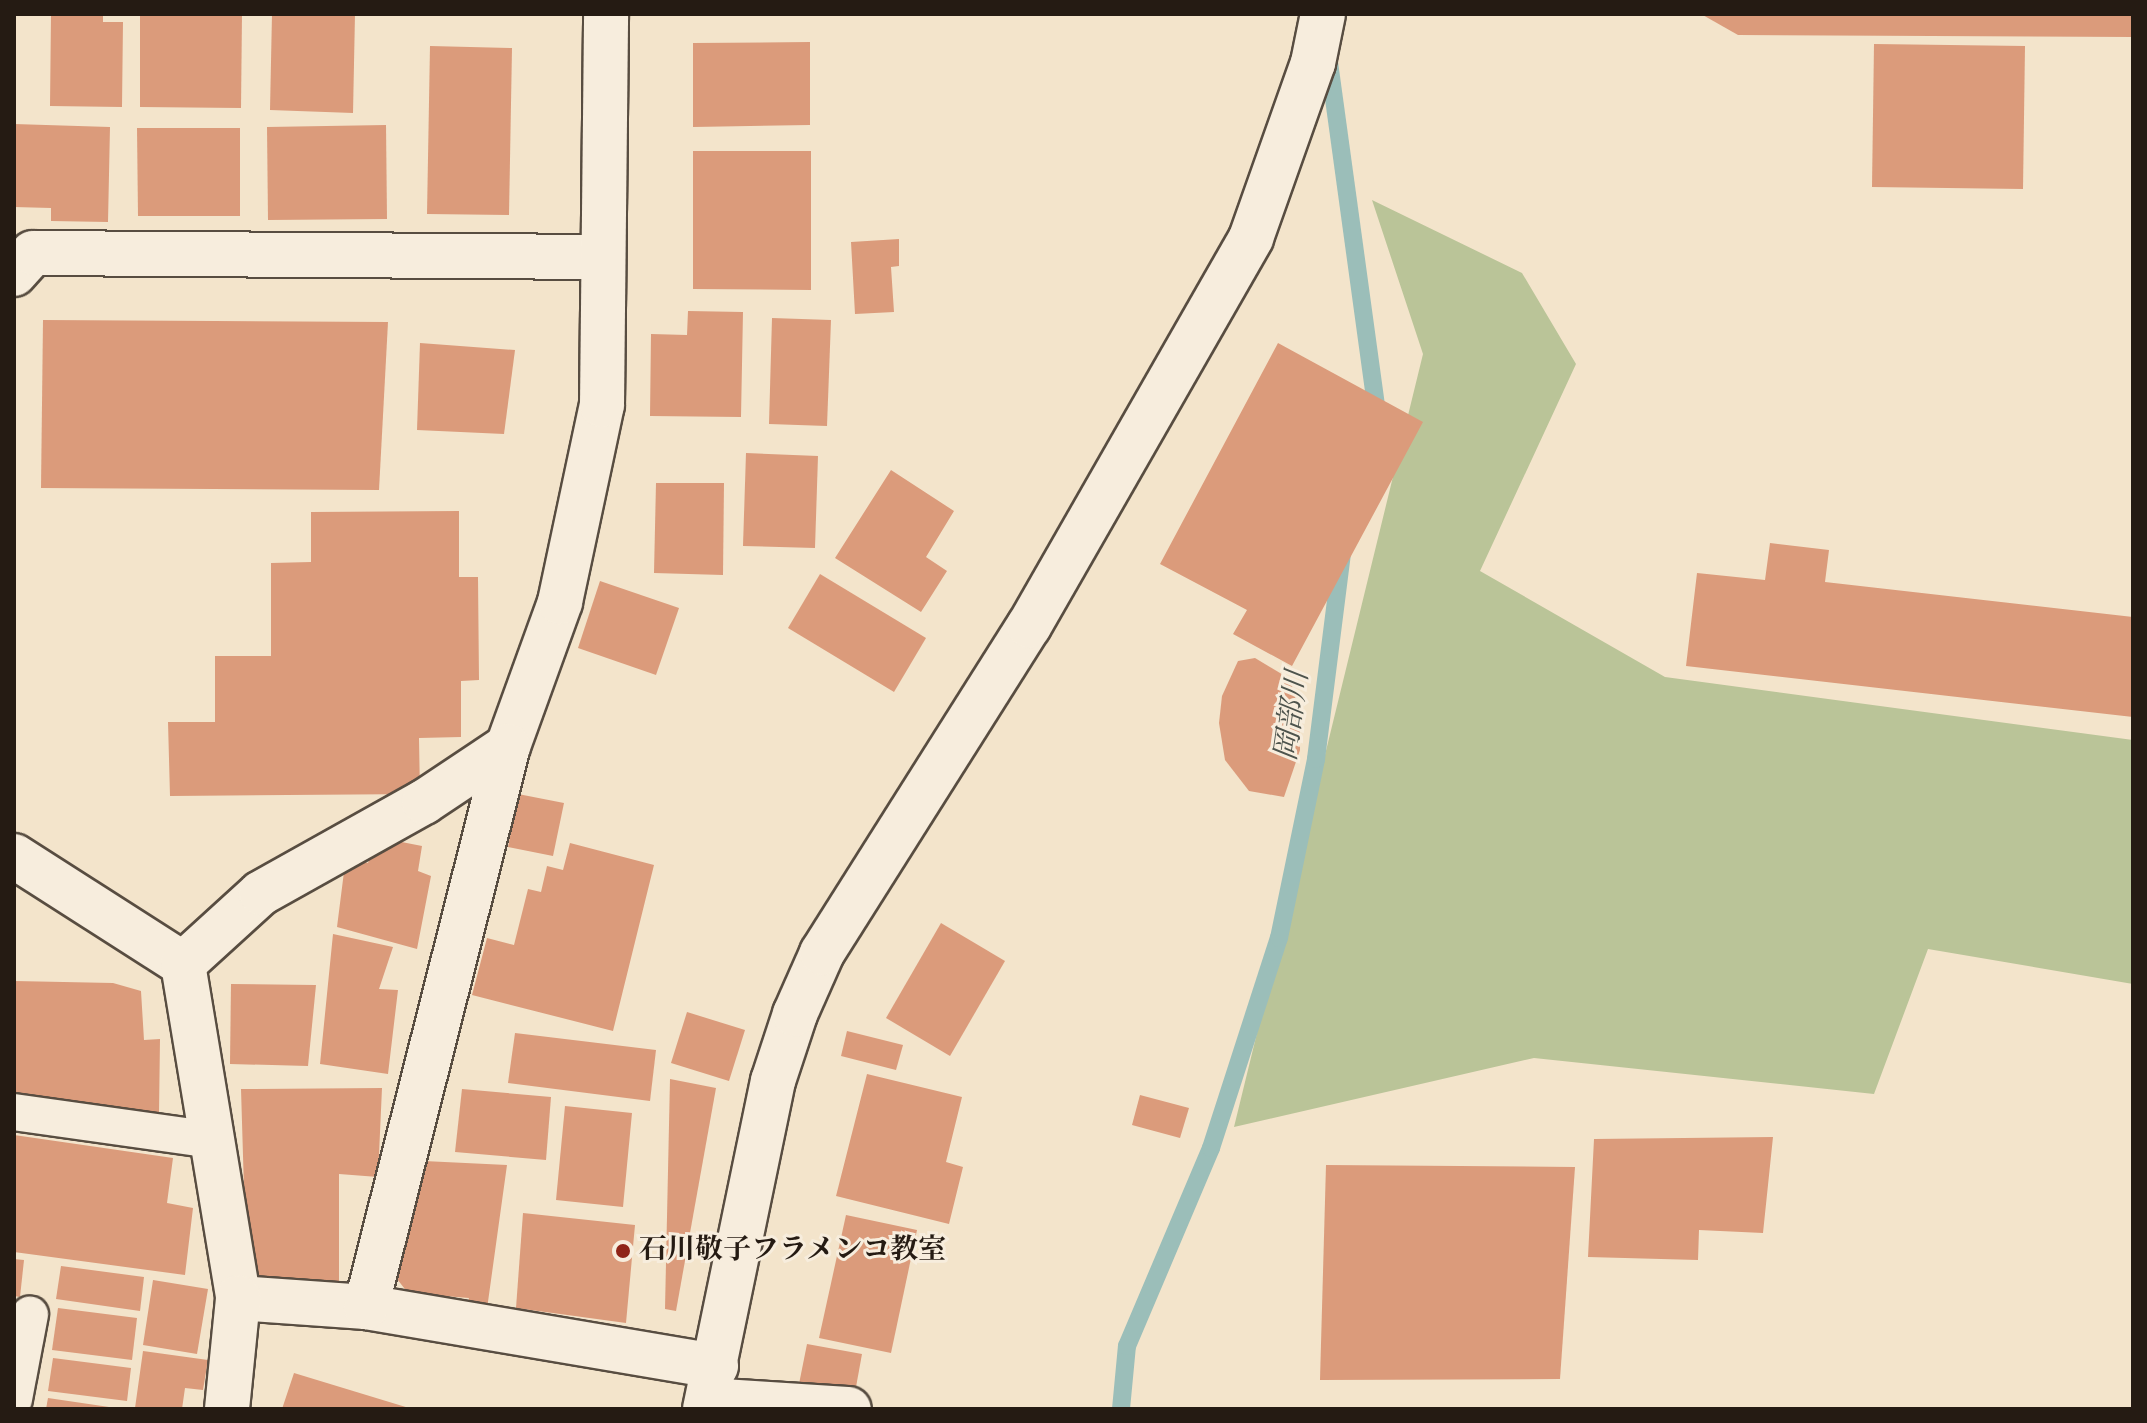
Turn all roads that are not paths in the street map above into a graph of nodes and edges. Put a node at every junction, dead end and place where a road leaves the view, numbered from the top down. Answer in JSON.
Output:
{"nodes":[{"id":1,"x":606,"y":14,"type":"edge"},
{"id":2,"x":1323,"y":14,"type":"edge"},
{"id":3,"x":603,"y":257,"type":"junction"},
{"id":4,"x":14,"y":274,"type":"edge"},
{"id":5,"x":508,"y":746,"type":"junction"},
{"id":6,"x":14,"y":856,"type":"edge"},
{"id":7,"x":183,"y":964,"type":"junction"},
{"id":8,"x":14,"y":1112,"type":"edge"},
{"id":9,"x":212,"y":1140,"type":"junction"},
{"id":10,"x":238,"y":1298,"type":"junction"},
{"id":11,"x":366,"y":1307,"type":"junction"},
{"id":12,"x":30,"y":1314,"type":"dead end"},
{"id":13,"x":710,"y":1392,"type":"edge"},
{"id":14,"x":14,"y":1399,"type":"edge"},
{"id":15,"x":227,"y":1409,"type":"edge"},
{"id":16,"x":849,"y":1409,"type":"edge"}],
"edges":[{"from":1,"to":3,"type":"street"},
{"from":2,"to":13,"type":"street"},
{"from":3,"to":4,"type":"street"},
{"from":3,"to":5,"type":"street"},
{"from":5,"to":7,"type":"street"},
{"from":5,"to":11,"type":"street"},
{"from":6,"to":7,"type":"street"},
{"from":7,"to":9,"type":"street"},
{"from":8,"to":9,"type":"lane"},
{"from":9,"to":10,"type":"street"},
{"from":10,"to":11,"type":"street"},
{"from":10,"to":15,"type":"street"},
{"from":11,"to":13,"type":"street"},
{"from":12,"to":14,"type":"lane"},
{"from":13,"to":16,"type":"street"}]}
